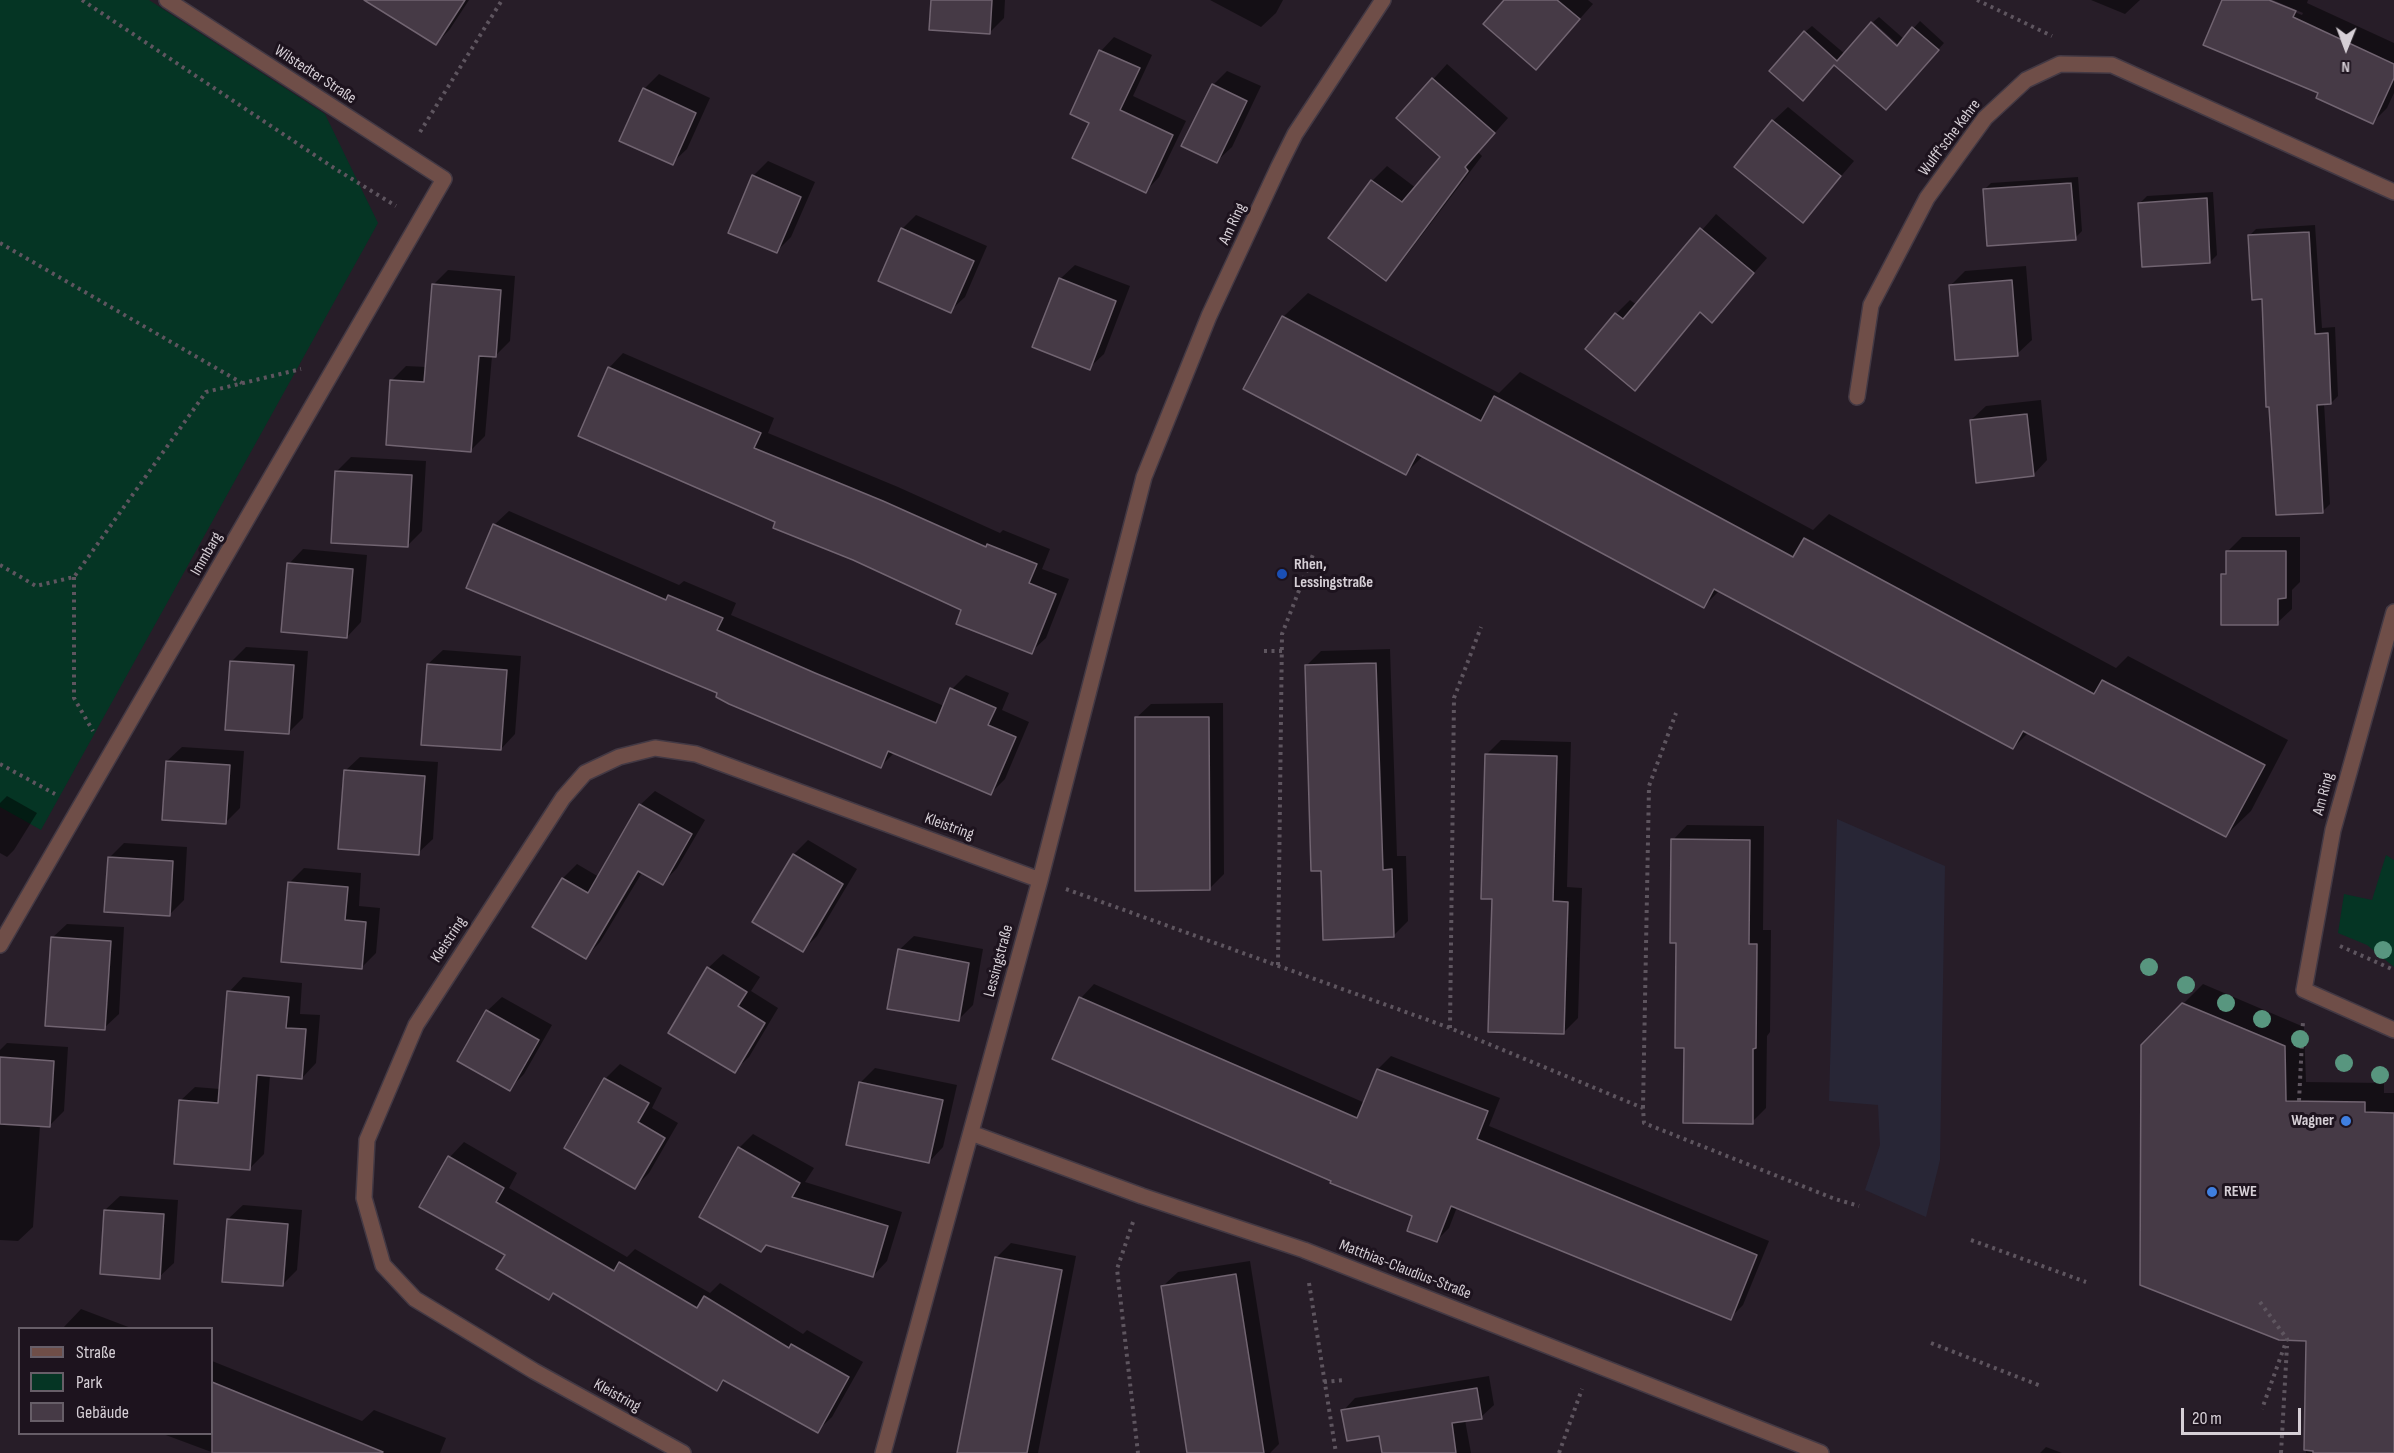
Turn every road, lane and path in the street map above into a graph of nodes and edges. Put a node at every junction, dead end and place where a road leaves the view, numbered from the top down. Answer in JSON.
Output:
{"nodes":[{"id":1,"x":82,"y":0,"type":"edge"},
{"id":2,"x":167,"y":0,"type":"edge"},
{"id":3,"x":502,"y":0,"type":"edge"},
{"id":4,"x":1383,"y":0,"type":"edge"},
{"id":5,"x":1977,"y":0,"type":"edge"},
{"id":6,"x":2060,"y":40,"type":"dead end"},
{"id":7,"x":406,"y":156,"type":"junction"},
{"id":8,"x":444,"y":179,"type":"joint"},
{"id":9,"x":2394,"y":192,"type":"edge"},
{"id":10,"x":420,"y":220,"type":"junction"},
{"id":11,"x":0,"y":243,"type":"edge"},
{"id":12,"x":340,"y":359,"type":"junction"},
{"id":13,"x":243,"y":383,"type":"junction"},
{"id":14,"x":1857,"y":397,"type":"dead end"},
{"id":15,"x":1144,"y":477,"type":"joint"},
{"id":16,"x":1314,"y":552,"type":"dead end"},
{"id":17,"x":0,"y":565,"type":"edge"},
{"id":18,"x":74,"y":578,"type":"junction"},
{"id":19,"x":2394,"y":612,"type":"edge"},
{"id":20,"x":1481,"y":627,"type":"dead end"},
{"id":21,"x":1264,"y":651,"type":"dead end"},
{"id":22,"x":1282,"y":651,"type":"junction"},
{"id":23,"x":1676,"y":713,"type":"dead end"},
{"id":24,"x":109,"y":758,"type":"junction"},
{"id":25,"x":0,"y":764,"type":"edge"},
{"id":26,"x":80,"y":808,"type":"junction"},
{"id":27,"x":1040,"y":880,"type":"junction"},
{"id":28,"x":2314,"y":935,"type":"junction"},
{"id":29,"x":0,"y":945,"type":"edge"},
{"id":30,"x":1278,"y":965,"type":"junction"},
{"id":31,"x":2394,"y":970,"type":"edge"},
{"id":32,"x":2304,"y":990,"type":"junction"},
{"id":33,"x":1450,"y":1028,"type":"junction"},
{"id":34,"x":2394,"y":1030,"type":"edge"},
{"id":35,"x":2299,"y":1101,"type":"dead end"},
{"id":36,"x":1643,"y":1108,"type":"junction"},
{"id":37,"x":971,"y":1133,"type":"junction"},
{"id":38,"x":1142,"y":1196,"type":"junction"},
{"id":39,"x":1859,"y":1206,"type":"dead end"},
{"id":40,"x":1971,"y":1240,"type":"dead end"},
{"id":41,"x":1304,"y":1250,"type":"junction"},
{"id":42,"x":2086,"y":1282,"type":"dead end"},
{"id":43,"x":2260,"y":1302,"type":"dead end"},
{"id":44,"x":2287,"y":1339,"type":"junction"},
{"id":45,"x":1931,"y":1343,"type":"dead end"},
{"id":46,"x":1593,"y":1363,"type":"junction"},
{"id":47,"x":1345,"y":1380,"type":"dead end"},
{"id":48,"x":1324,"y":1382,"type":"junction"},
{"id":49,"x":2041,"y":1386,"type":"dead end"},
{"id":50,"x":2262,"y":1409,"type":"dead end"},
{"id":51,"x":683,"y":1453,"type":"edge"},
{"id":52,"x":883,"y":1453,"type":"edge"},
{"id":53,"x":1138,"y":1453,"type":"edge"},
{"id":54,"x":1336,"y":1453,"type":"edge"},
{"id":55,"x":1559,"y":1453,"type":"edge"},
{"id":56,"x":1821,"y":1453,"type":"edge"},
{"id":57,"x":2281,"y":1453,"type":"edge"}],
"edges":[{"from":1,"to":10,"type":"path"},
{"from":2,"to":7,"type":"street","name":"Wilstedter Straße"},
{"from":3,"to":7,"type":"path"},
{"from":4,"to":15,"type":"street","name":"Am Ring"},
{"from":5,"to":6,"type":"path"},
{"from":7,"to":8,"type":"street","name":"Wilstedter Straße"},
{"from":8,"to":10,"type":"street","name":"Immbarg"},
{"from":9,"to":14,"type":"street","name":"Wulff'sche Kehre"},
{"from":10,"to":12,"type":"street","name":"Immbarg"},
{"from":11,"to":13,"type":"path"},
{"from":12,"to":13,"type":"path"},
{"from":12,"to":24,"type":"street","name":"Immbarg"},
{"from":13,"to":18,"type":"path"},
{"from":15,"to":27,"type":"street","name":"Lessingstraße"},
{"from":16,"to":22,"type":"path"},
{"from":17,"to":18,"type":"path"},
{"from":18,"to":24,"type":"path"},
{"from":19,"to":28,"type":"street","name":"Am Ring"},
{"from":20,"to":33,"type":"path"},
{"from":21,"to":22,"type":"path"},
{"from":22,"to":30,"type":"path"},
{"from":23,"to":36,"type":"path"},
{"from":24,"to":26,"type":"street","name":"Immbarg"},
{"from":25,"to":26,"type":"path"},
{"from":26,"to":29,"type":"street","name":"Immbarg"},
{"from":27,"to":30,"type":"path"},
{"from":27,"to":37,"type":"street","name":"Lessingstraße"},
{"from":27,"to":51,"type":"street","name":"Kleistring"},
{"from":28,"to":31,"type":"path"},
{"from":28,"to":32,"type":"street","name":"Am Ring"},
{"from":30,"to":33,"type":"path"},
{"from":32,"to":34,"type":"street"},
{"from":32,"to":35,"type":"path"},
{"from":33,"to":36,"type":"path"},
{"from":36,"to":39,"type":"path"},
{"from":37,"to":38,"type":"street","name":"Matthias-Claudius-Straße"},
{"from":37,"to":52,"type":"street","name":"Lessingstraße"},
{"from":38,"to":41,"type":"street","name":"Matthias-Claudius-Straße"},
{"from":38,"to":53,"type":"path"},
{"from":40,"to":42,"type":"path"},
{"from":41,"to":46,"type":"street","name":"Matthias-Claudius-Straße"},
{"from":41,"to":48,"type":"path"},
{"from":43,"to":44,"type":"path"},
{"from":44,"to":50,"type":"path"},
{"from":44,"to":57,"type":"path"},
{"from":45,"to":49,"type":"path"},
{"from":46,"to":55,"type":"path"},
{"from":46,"to":56,"type":"street","name":"Matthias-Claudius-Straße"},
{"from":47,"to":48,"type":"path"},
{"from":48,"to":54,"type":"path"}]}
